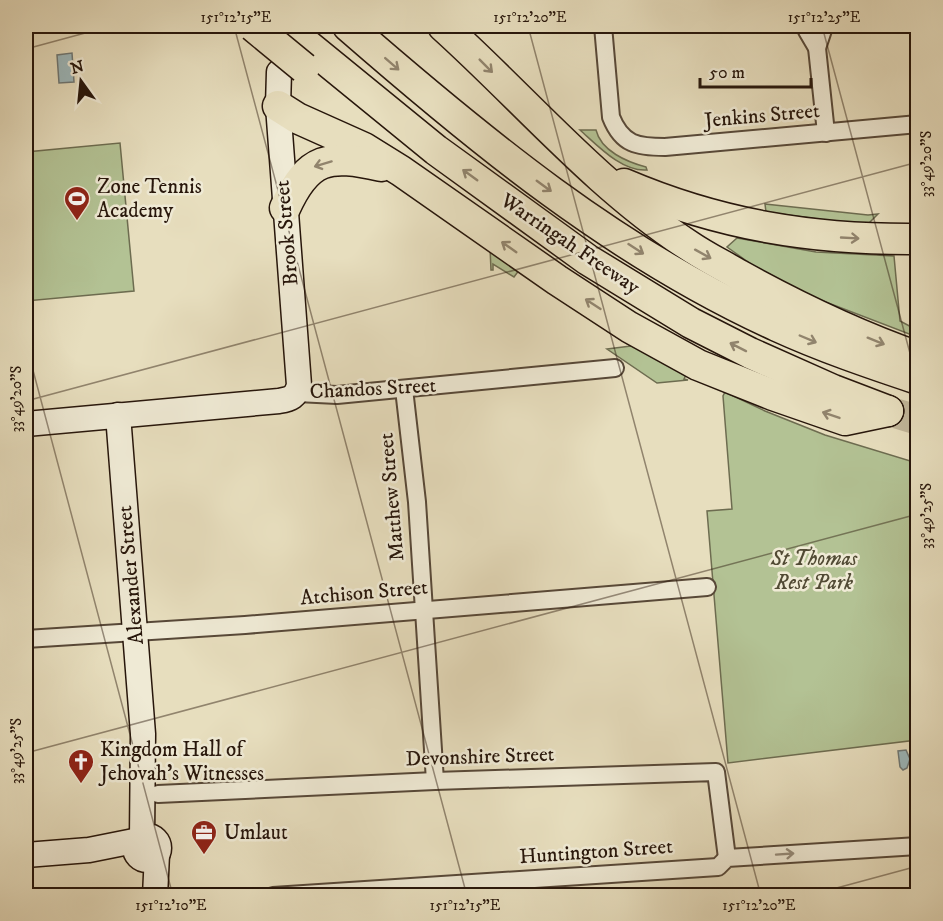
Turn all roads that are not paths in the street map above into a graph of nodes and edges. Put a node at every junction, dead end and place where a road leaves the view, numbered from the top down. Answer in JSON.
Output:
{"nodes":[{"id":1,"x":253,"y":26,"type":"edge"},
{"id":2,"x":348,"y":26,"type":"edge"},
{"id":3,"x":444,"y":26,"type":"edge"},
{"id":4,"x":603,"y":26,"type":"edge"},
{"id":5,"x":807,"y":26,"type":"edge"},
{"id":6,"x":822,"y":26,"type":"edge"},
{"id":7,"x":817,"y":48,"type":"junction"},
{"id":8,"x":293,"y":52,"type":"edge"},
{"id":9,"x":278,"y":106,"type":"junction"},
{"id":10,"x":918,"y":124,"type":"edge"},
{"id":11,"x":826,"y":133,"type":"junction"},
{"id":12,"x":576,"y":153,"type":"junction"},
{"id":13,"x":401,"y":171,"type":"junction"},
{"id":14,"x":285,"y":208,"type":"junction"},
{"id":15,"x":918,"y":239,"type":"edge"},
{"id":16,"x":918,"y":357,"type":"edge"},
{"id":17,"x":615,"y":369,"type":"dead end"},
{"id":18,"x":918,"y":379,"type":"edge"},
{"id":19,"x":404,"y":389,"type":"junction"},
{"id":20,"x":297,"y":393,"type":"junction"},
{"id":21,"x":118,"y":415,"type":"junction"},
{"id":22,"x":26,"y":424,"type":"edge"},
{"id":23,"x":707,"y":587,"type":"dead end"},
{"id":24,"x":423,"y":611,"type":"junction"},
{"id":25,"x":135,"y":632,"type":"junction"},
{"id":26,"x":26,"y":639,"type":"edge"},
{"id":27,"x":143,"y":734,"type":"junction"},
{"id":28,"x":435,"y":781,"type":"junction"},
{"id":29,"x":158,"y":794,"type":"junction"},
{"id":30,"x":918,"y":846,"type":"edge"},
{"id":31,"x":146,"y":848,"type":"junction"},
{"id":32,"x":26,"y":855,"type":"edge"},
{"id":33,"x":727,"y":858,"type":"junction"},
{"id":34,"x":155,"y":892,"type":"edge"},
{"id":35,"x":273,"y":896,"type":"edge"}],
"edges":[{"from":1,"to":8,"type":"highway","bridge":true},
{"from":2,"to":18,"type":"highway","name":"Warringah Freeway","one_way":true},
{"from":3,"to":12,"type":"highway","one_way":true},
{"from":4,"to":11,"type":"street","name":"Jenkins Street"},
{"from":5,"to":7,"type":"street"},
{"from":6,"to":7,"type":"street"},
{"from":7,"to":11,"type":"street"},
{"from":8,"to":9,"type":"street","name":"Brook Street"},
{"from":8,"to":13,"type":"highway","name":"Warringah Freeway"},
{"from":9,"to":13,"type":"highway"},
{"from":9,"to":14,"type":"street","name":"Brook Street"},
{"from":10,"to":11,"type":"street","name":"Jenkins Street"},
{"from":12,"to":15,"type":"highway","one_way":true},
{"from":12,"to":16,"type":"highway","one_way":true},
{"from":13,"to":14,"type":"highway","one_way":true},
{"from":14,"to":20,"type":"street","name":"Brook Street"},
{"from":17,"to":19,"type":"street","name":"Chandos Street"},
{"from":19,"to":20,"type":"street","name":"Chandos Street"},
{"from":19,"to":24,"type":"street","name":"Matthew Street"},
{"from":20,"to":21,"type":"street","name":"Chandos Street"},
{"from":21,"to":22,"type":"street","name":"Chandos Street"},
{"from":21,"to":25,"type":"street","name":"Alexander Street"},
{"from":23,"to":24,"type":"street","name":"Atchison Street"},
{"from":24,"to":25,"type":"street","name":"Atchison Street"},
{"from":24,"to":28,"type":"street","name":"Matthew Street"},
{"from":25,"to":26,"type":"street","name":"Atchison Street"},
{"from":25,"to":27,"type":"street","name":"Alexander Street"},
{"from":27,"to":29,"type":"street","name":"Alexander Street"},
{"from":27,"to":31,"type":"street","name":"Alexander Street"},
{"from":28,"to":29,"type":"street","name":"Devonshire Street"},
{"from":28,"to":33,"type":"street","name":"Devonshire Street"},
{"from":29,"to":31,"type":"street","name":"Alexander Street"},
{"from":33,"to":30,"type":"street","name":"Huntington Street","one_way":true},
{"from":31,"to":32,"type":"street"},
{"from":31,"to":34,"type":"street","name":"Alexander Street"},
{"from":33,"to":35,"type":"street","name":"Huntington Street"}]}
